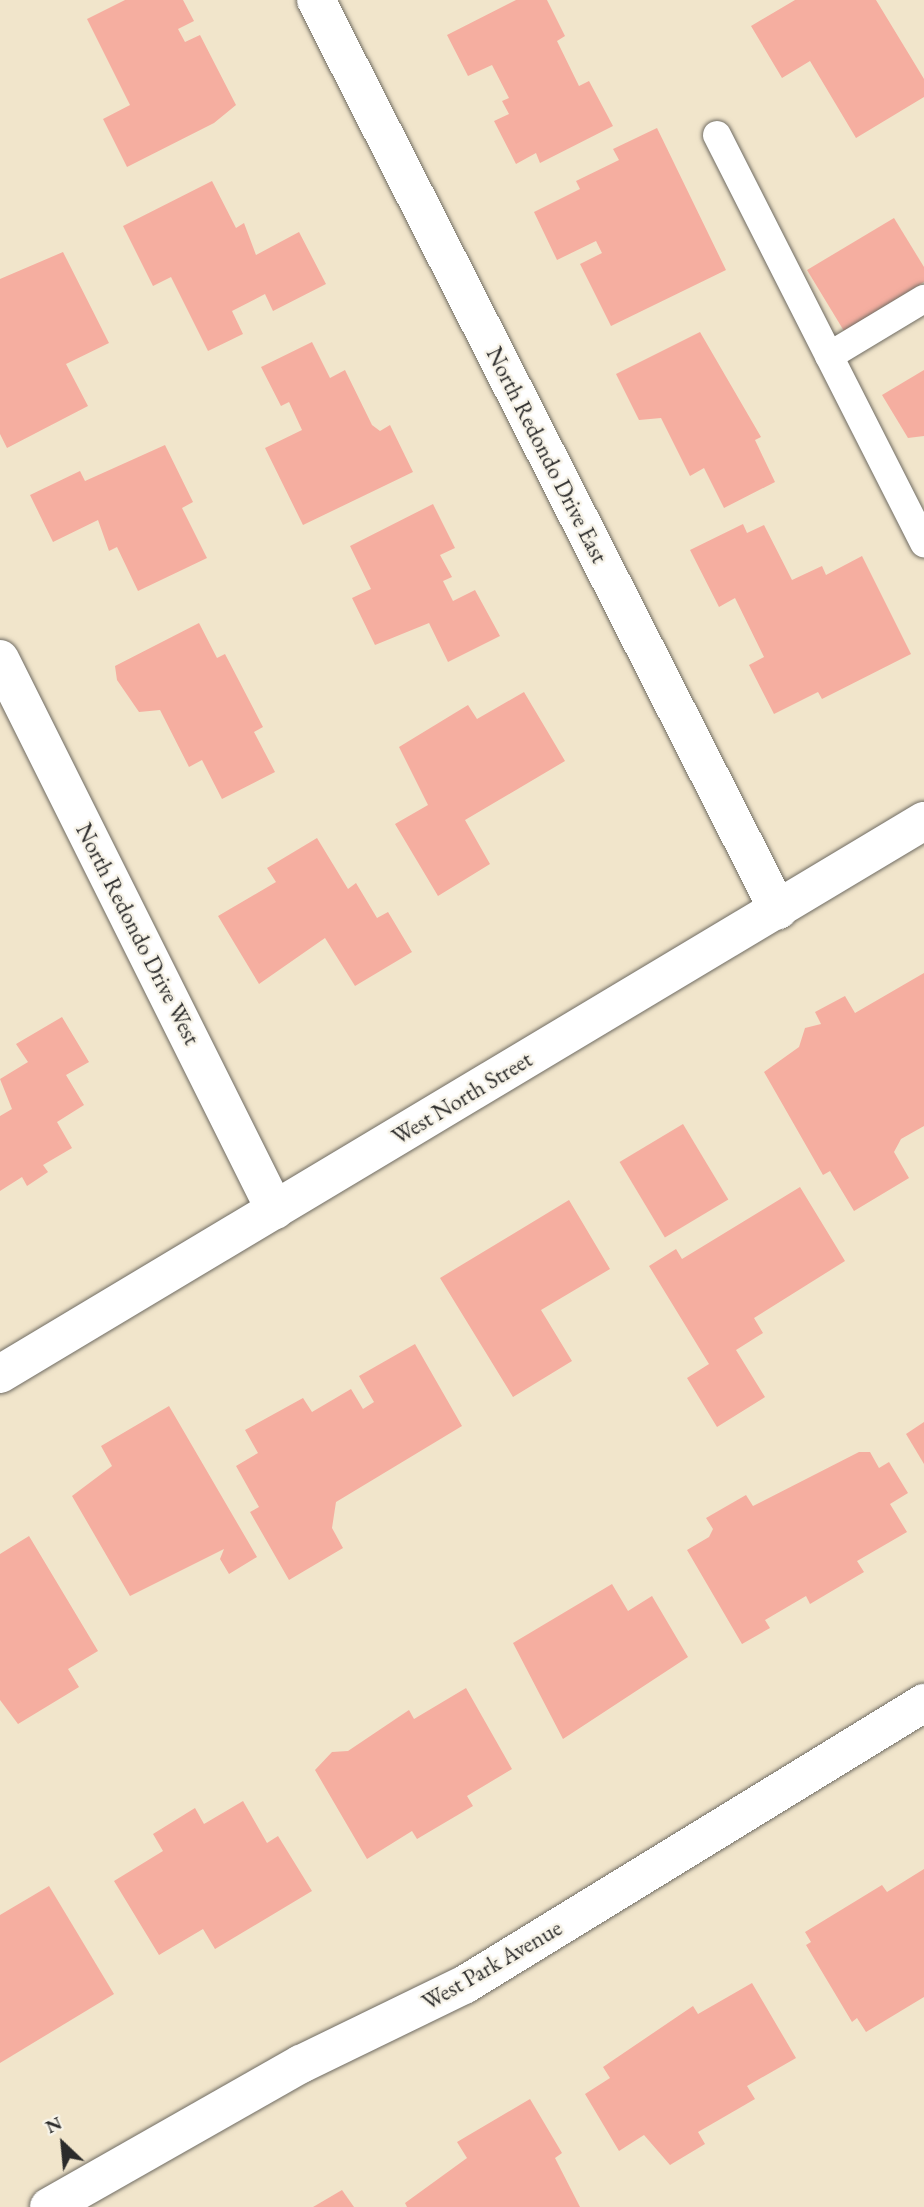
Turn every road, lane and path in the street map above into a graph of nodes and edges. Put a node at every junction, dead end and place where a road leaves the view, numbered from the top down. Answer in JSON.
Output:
{"nodes":[{"id":1,"x":316,"y":0,"type":"edge"},
{"id":2,"x":717,"y":135,"type":"dead end"},
{"id":3,"x":924,"y":299,"type":"edge"},
{"id":4,"x":829,"y":356,"type":"junction"},
{"id":5,"x":924,"y":543,"type":"edge"},
{"id":6,"x":0,"y":659,"type":"edge"},
{"id":7,"x":924,"y":821,"type":"edge"},
{"id":8,"x":778,"y":910,"type":"junction"},
{"id":9,"x":275,"y":1210,"type":"junction"},
{"id":10,"x":0,"y":1374,"type":"edge"},
{"id":11,"x":924,"y":1703,"type":"edge"},
{"id":12,"x":48,"y":2207,"type":"edge"}],
"edges":[{"from":1,"to":8,"type":"street","name":"North Redondo Drive East"},
{"from":2,"to":4,"type":"lane"},
{"from":3,"to":4,"type":"lane"},
{"from":4,"to":5,"type":"lane"},
{"from":6,"to":9,"type":"street","name":"North Redondo Drive West"},
{"from":7,"to":8,"type":"street","name":"West North Street"},
{"from":8,"to":9,"type":"street","name":"West North Street"},
{"from":9,"to":10,"type":"street","name":"West North Street"},
{"from":11,"to":12,"type":"street","name":"West Park Avenue"}]}
